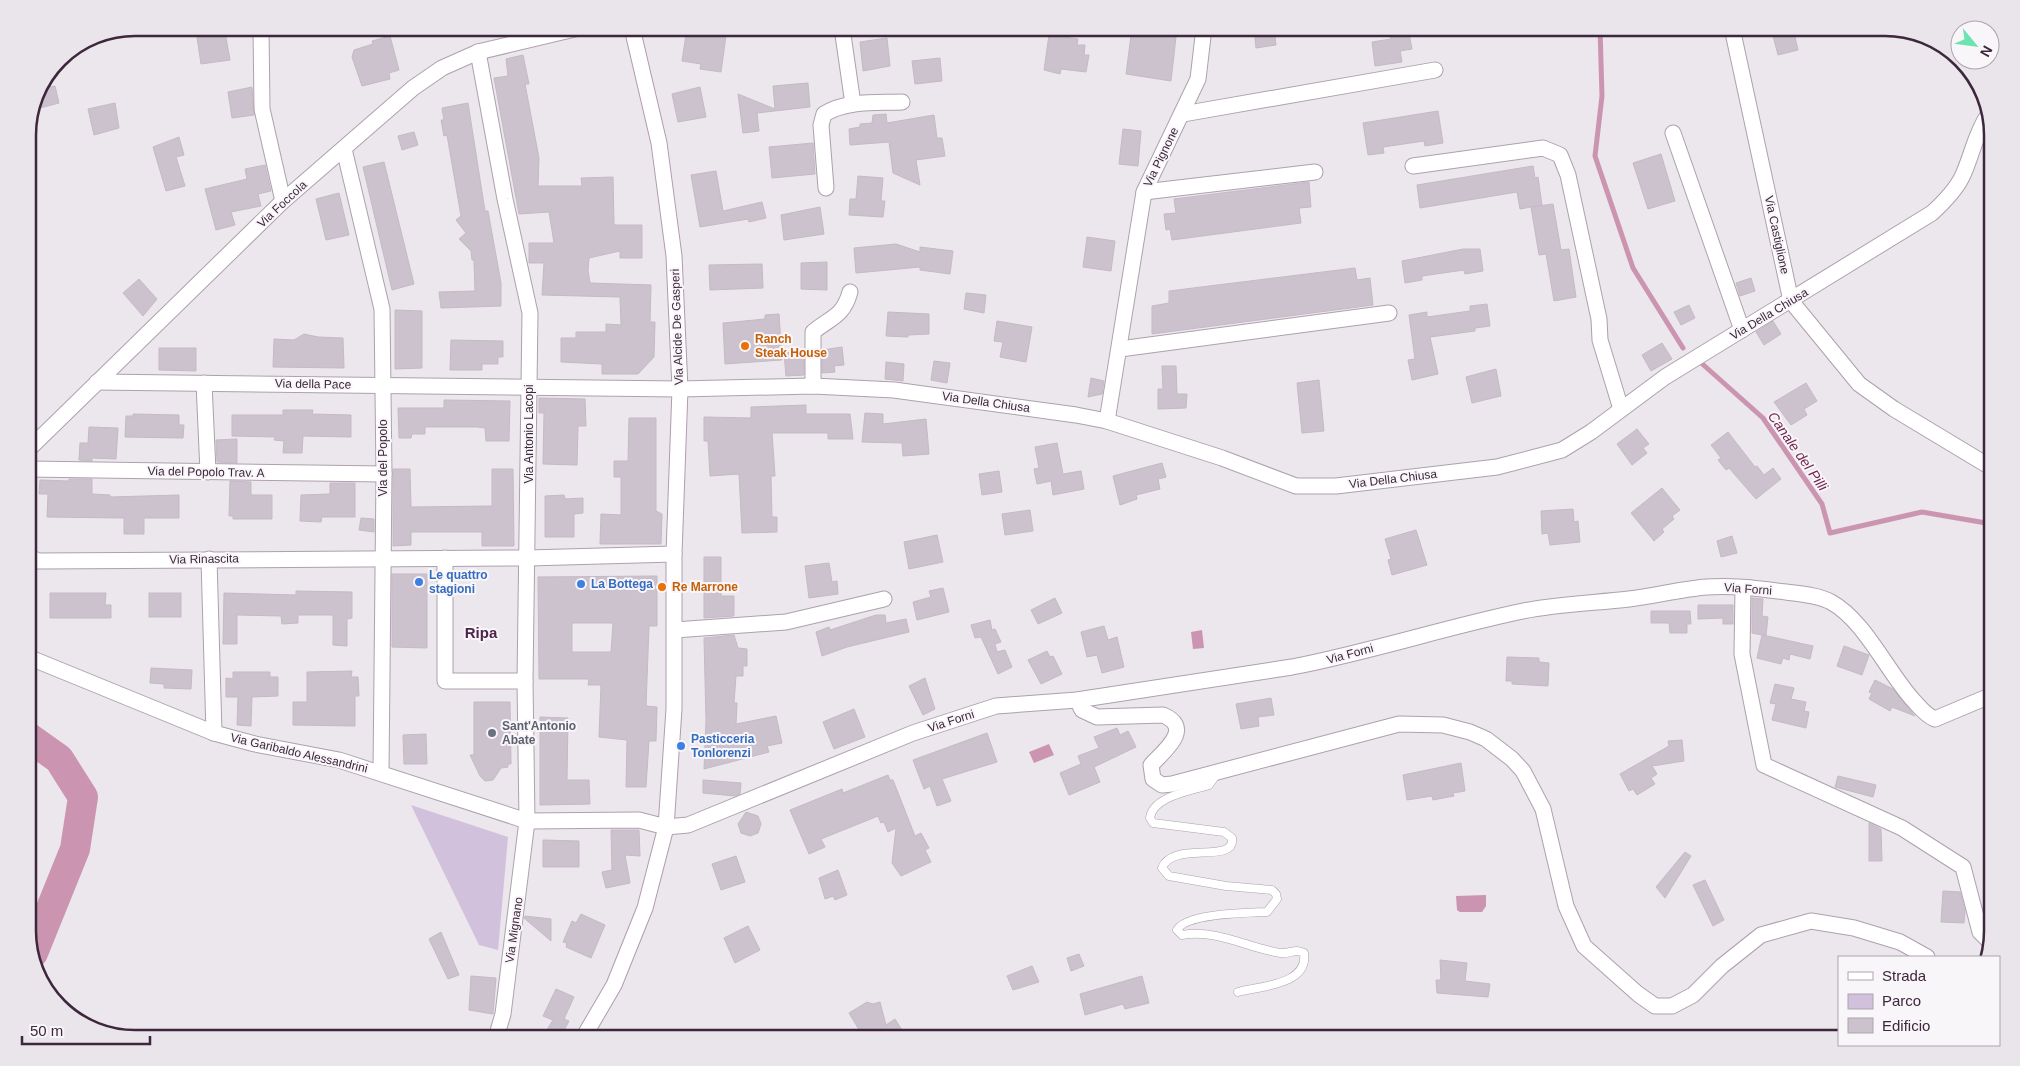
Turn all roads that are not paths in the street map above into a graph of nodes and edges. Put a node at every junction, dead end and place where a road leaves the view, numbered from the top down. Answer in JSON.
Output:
{"nodes":[{"id":1,"x":261,"y":36,"type":"edge"},
{"id":2,"x":545,"y":36,"type":"edge"},
{"id":3,"x":634,"y":36,"type":"edge"},
{"id":4,"x":843,"y":36,"type":"edge"},
{"id":5,"x":1203,"y":36,"type":"edge"},
{"id":6,"x":1734,"y":36,"type":"edge"},
{"id":7,"x":478,"y":52,"type":"junction"},
{"id":8,"x":1435,"y":70,"type":"dead end"},
{"id":9,"x":902,"y":102,"type":"dead end"},
{"id":10,"x":853,"y":104,"type":"junction"},
{"id":11,"x":1183,"y":114,"type":"junction"},
{"id":12,"x":1983,"y":122,"type":"edge"},
{"id":13,"x":1673,"y":133,"type":"dead end"},
{"id":14,"x":344,"y":149,"type":"junction"},
{"id":15,"x":1413,"y":166,"type":"dead end"},
{"id":16,"x":1314,"y":172,"type":"dead end"},
{"id":17,"x":826,"y":188,"type":"dead end"},
{"id":18,"x":1144,"y":192,"type":"junction"},
{"id":19,"x":283,"y":201,"type":"junction"},
{"id":20,"x":850,"y":292,"type":"dead end"},
{"id":21,"x":1791,"y":301,"type":"junction"},
{"id":22,"x":1389,"y":313,"type":"dead end"},
{"id":23,"x":1742,"y":330,"type":"junction"},
{"id":24,"x":1120,"y":349,"type":"junction"},
{"id":25,"x":98,"y":382,"type":"junction"},
{"id":26,"x":204,"y":383,"type":"junction"},
{"id":27,"x":383,"y":384,"type":"junction"},
{"id":28,"x":529,"y":386,"type":"junction"},
{"id":29,"x":813,"y":386,"type":"junction"},
{"id":30,"x":680,"y":389,"type":"junction"},
{"id":31,"x":1621,"y":409,"type":"junction"},
{"id":32,"x":1107,"y":422,"type":"junction"},
{"id":33,"x":36,"y":442,"type":"edge"},
{"id":34,"x":1984,"y":463,"type":"edge"},
{"id":35,"x":36,"y":469,"type":"edge"},
{"id":36,"x":208,"y":472,"type":"junction"},
{"id":37,"x":384,"y":474,"type":"junction"},
{"id":38,"x":674,"y":554,"type":"junction"},
{"id":39,"x":383,"y":558,"type":"junction"},
{"id":40,"x":445,"y":558,"type":"junction"},
{"id":41,"x":528,"y":558,"type":"junction"},
{"id":42,"x":209,"y":559,"type":"junction"},
{"id":43,"x":36,"y":560,"type":"edge"},
{"id":44,"x":1742,"y":588,"type":"junction"},
{"id":45,"x":884,"y":599,"type":"dead end"},
{"id":46,"x":675,"y":630,"type":"junction"},
{"id":47,"x":36,"y":660,"type":"edge"},
{"id":48,"x":525,"y":681,"type":"junction"},
{"id":49,"x":1984,"y":698,"type":"edge"},
{"id":50,"x":1076,"y":700,"type":"junction"},
{"id":51,"x":214,"y":733,"type":"junction"},
{"id":52,"x":381,"y":772,"type":"junction"},
{"id":53,"x":1213,"y":772,"type":"junction"},
{"id":54,"x":527,"y":821,"type":"junction"},
{"id":55,"x":666,"y":827,"type":"junction"},
{"id":56,"x":1984,"y":936,"type":"edge"},
{"id":57,"x":1925,"y":956,"type":"edge"},
{"id":58,"x":1238,"y":992,"type":"dead end"},
{"id":59,"x":498,"y":1030,"type":"edge"},
{"id":60,"x":588,"y":1030,"type":"edge"}],
"edges":[{"from":1,"to":19,"type":"street"},
{"from":2,"to":7,"type":"street","name":"Via Foccola"},
{"from":3,"to":30,"type":"street","name":"Via Alcide De Gasperi"},
{"from":4,"to":10,"type":"street"},
{"from":5,"to":11,"type":"street","name":"Via Pignone"},
{"from":6,"to":21,"type":"street","name":"Via Castiglione"},
{"from":7,"to":14,"type":"street","name":"Via Foccola"},
{"from":7,"to":28,"type":"street","name":"Via Antonio Lacopi"},
{"from":8,"to":11,"type":"street"},
{"from":9,"to":10,"type":"street"},
{"from":10,"to":17,"type":"street"},
{"from":11,"to":18,"type":"street","name":"Via Pignone"},
{"from":12,"to":21,"type":"street","name":"Via Della Chiusa"},
{"from":13,"to":23,"type":"street"},
{"from":14,"to":19,"type":"street","name":"Via Foccola"},
{"from":14,"to":27,"type":"street","name":"Via del Popolo"},
{"from":15,"to":31,"type":"street"},
{"from":16,"to":18,"type":"street"},
{"from":18,"to":24,"type":"street","name":"Via Pignone"},
{"from":19,"to":25,"type":"street","name":"Via Foccola"},
{"from":20,"to":29,"type":"street"},
{"from":21,"to":23,"type":"street","name":"Via Della Chiusa"},
{"from":21,"to":34,"type":"street","name":"Via Castiglione"},
{"from":22,"to":24,"type":"street"},
{"from":23,"to":31,"type":"street","name":"Via Della Chiusa"},
{"from":24,"to":32,"type":"street","name":"Via Pignone"},
{"from":25,"to":26,"type":"street","name":"Via della Pace"},
{"from":25,"to":33,"type":"street","name":"Via Foccola"},
{"from":26,"to":27,"type":"street","name":"Via della Pace"},
{"from":26,"to":36,"type":"street"},
{"from":27,"to":28,"type":"street","name":"Via della Pace"},
{"from":27,"to":37,"type":"street","name":"Via del Popolo"},
{"from":28,"to":30,"type":"street","name":"Via Della Chiusa"},
{"from":28,"to":41,"type":"street","name":"Via Antonio Lacopi"},
{"from":29,"to":30,"type":"street","name":"Via Della Chiusa"},
{"from":29,"to":32,"type":"street","name":"Via Della Chiusa"},
{"from":30,"to":38,"type":"street","name":"Via Alcide De Gasperi"},
{"from":31,"to":32,"type":"street","name":"Via Della Chiusa"},
{"from":35,"to":36,"type":"street","name":"Via del Popolo Trav. A"},
{"from":36,"to":37,"type":"street","name":"Via del Popolo Trav. A"},
{"from":37,"to":39,"type":"street","name":"Via del Popolo"},
{"from":38,"to":41,"type":"street","name":"Via Rinascita"},
{"from":38,"to":46,"type":"street","name":"Via Alcide De Gasperi"},
{"from":39,"to":40,"type":"street","name":"Via Rinascita"},
{"from":39,"to":42,"type":"street","name":"Via Rinascita"},
{"from":39,"to":52,"type":"street","name":"Via del Popolo"},
{"from":40,"to":41,"type":"street","name":"Via Rinascita"},
{"from":40,"to":48,"type":"street"},
{"from":41,"to":48,"type":"street","name":"Via Antonio Lacopi"},
{"from":42,"to":43,"type":"street","name":"Via Rinascita"},
{"from":42,"to":51,"type":"street"},
{"from":44,"to":49,"type":"street","name":"Via Forni"},
{"from":44,"to":50,"type":"street","name":"Via Forni"},
{"from":44,"to":56,"type":"street"},
{"from":45,"to":46,"type":"street"},
{"from":46,"to":55,"type":"street","name":"Via Alcide De Gasperi"},
{"from":47,"to":51,"type":"street","name":"Via Garibaldo Alessandrini"},
{"from":48,"to":54,"type":"street","name":"Via Antonio Lacopi"},
{"from":50,"to":53,"type":"street"},
{"from":50,"to":55,"type":"street","name":"Via Forni"},
{"from":51,"to":52,"type":"street","name":"Via Garibaldo Alessandrini"},
{"from":52,"to":54,"type":"street","name":"Via Garibaldo Alessandrini"},
{"from":53,"to":57,"type":"street"},
{"from":53,"to":58,"type":"lane"},
{"from":54,"to":55,"type":"street","name":"Via Garibaldo Alessandrini"},
{"from":54,"to":59,"type":"street","name":"Via Mignano"},
{"from":55,"to":60,"type":"street","name":"Via Alcide De Gasperi"}]}
